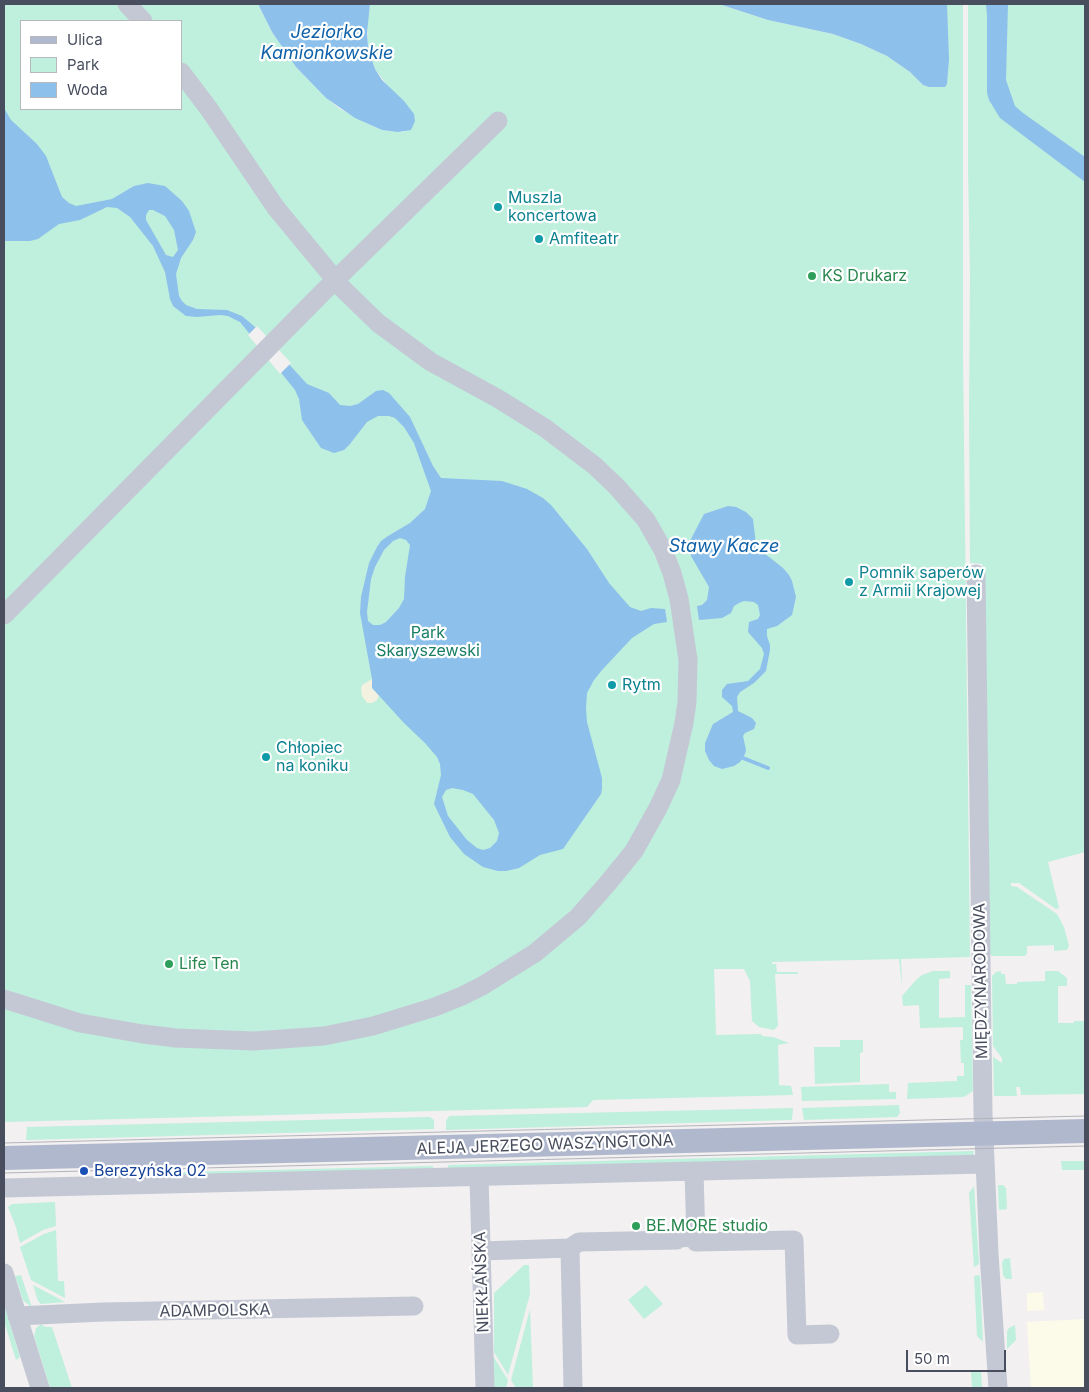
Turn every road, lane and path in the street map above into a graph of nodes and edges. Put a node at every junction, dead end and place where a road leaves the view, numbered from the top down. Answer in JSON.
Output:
{"nodes":[{"id":1,"x":128,"y":4,"type":"edge"},
{"id":2,"x":142,"y":20,"type":"edge"},
{"id":3,"x":182,"y":73,"type":"edge"},
{"id":4,"x":498,"y":121,"type":"dead end"},
{"id":5,"x":335,"y":280,"type":"junction"},
{"id":6,"x":976,"y":574,"type":"dead end"},
{"id":7,"x":4,"y":615,"type":"edge"},
{"id":8,"x":4,"y":999,"type":"edge"},
{"id":9,"x":1085,"y":1130,"type":"edge"},
{"id":10,"x":984,"y":1133,"type":"junction"},
{"id":11,"x":4,"y":1158,"type":"edge"},
{"id":12,"x":985,"y":1164,"type":"junction"},
{"id":13,"x":694,"y":1171,"type":"junction"},
{"id":14,"x":479,"y":1177,"type":"junction"},
{"id":15,"x":4,"y":1188,"type":"edge"},
{"id":16,"x":695,"y":1237,"type":"junction"},
{"id":17,"x":570,"y":1248,"type":"junction"},
{"id":18,"x":481,"y":1250,"type":"junction"},
{"id":19,"x":4,"y":1273,"type":"edge"},
{"id":20,"x":414,"y":1306,"type":"dead end"},
{"id":21,"x":17,"y":1316,"type":"junction"},
{"id":22,"x":830,"y":1334,"type":"dead end"},
{"id":23,"x":40,"y":1388,"type":"edge"},
{"id":24,"x":485,"y":1388,"type":"edge"},
{"id":25,"x":573,"y":1388,"type":"edge"},
{"id":26,"x":998,"y":1388,"type":"edge"}],
"edges":[{"from":1,"to":2,"type":"street"},
{"from":3,"to":5,"type":"street"},
{"from":4,"to":5,"type":"street"},
{"from":5,"to":7,"type":"street"},
{"from":5,"to":8,"type":"street"},
{"from":6,"to":10,"type":"street","name":"MIĘDZYNARODOWA"},
{"from":9,"to":10,"type":"main road","name":"ALEJA JERZEGO WASZYNGTONA"},
{"from":10,"to":11,"type":"main road","name":"ALEJA JERZEGO WASZYNGTONA"},
{"from":10,"to":12,"type":"street","name":"MIĘDZYNARODOWA"},
{"from":12,"to":13,"type":"street","name":"ALEJA JERZEGO WASZYNGTONA"},
{"from":12,"to":26,"type":"street","name":"MIĘDZYNARODOWA"},
{"from":13,"to":14,"type":"street","name":"ALEJA JERZEGO WASZYNGTONA"},
{"from":13,"to":16,"type":"street"},
{"from":14,"to":15,"type":"street","name":"ALEJA JERZEGO WASZYNGTONA"},
{"from":14,"to":18,"type":"street","name":"NIEKŁAŃSKA"},
{"from":16,"to":17,"type":"street"},
{"from":16,"to":22,"type":"street"},
{"from":17,"to":18,"type":"street"},
{"from":17,"to":25,"type":"street"},
{"from":18,"to":24,"type":"street","name":"NIEKŁAŃSKA"},
{"from":19,"to":21,"type":"street"},
{"from":20,"to":21,"type":"street","name":"ADAMPOLSKA"},
{"from":21,"to":23,"type":"street"}]}
